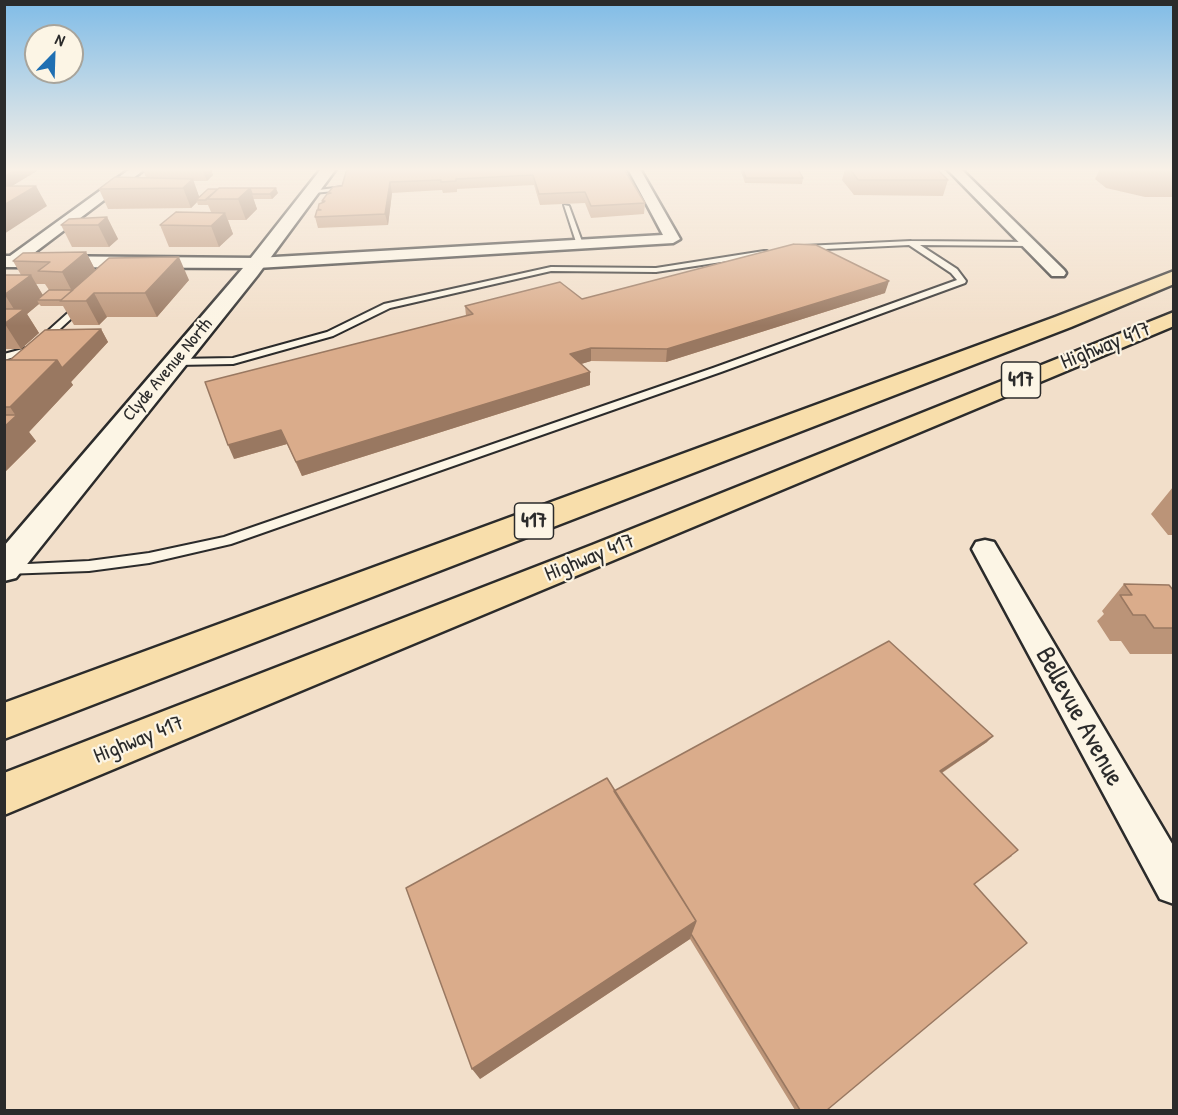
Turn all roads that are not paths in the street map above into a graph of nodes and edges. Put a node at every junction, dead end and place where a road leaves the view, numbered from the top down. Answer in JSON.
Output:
{"nodes":[{"id":1,"x":68,"y":221,"type":"edge"},
{"id":2,"x":290,"y":221,"type":"edge"},
{"id":3,"x":572,"y":221,"type":"edge"},
{"id":4,"x":663,"y":221,"type":"edge"},
{"id":5,"x":1006,"y":221,"type":"edge"},
{"id":6,"x":911,"y":243,"type":"junction"},
{"id":7,"x":1030,"y":244,"type":"junction"},
{"id":8,"x":581,"y":245,"type":"junction"},
{"id":9,"x":257,"y":263,"type":"junction"},
{"id":10,"x":8,"y":264,"type":"edge"},
{"id":11,"x":1058,"y":273,"type":"dead end"},
{"id":12,"x":1173,"y":277,"type":"edge"},
{"id":13,"x":86,"y":302,"type":"edge"},
{"id":14,"x":1173,"y":318,"type":"edge"},
{"id":15,"x":5,"y":358,"type":"edge"},
{"id":16,"x":176,"y":362,"type":"junction"},
{"id":17,"x":985,"y":549,"type":"dead end"},
{"id":18,"x":4,"y":569,"type":"edge"},
{"id":19,"x":4,"y":721,"type":"edge"},
{"id":20,"x":4,"y":794,"type":"edge"},
{"id":21,"x":1173,"y":885,"type":"edge"}],
"edges":[{"from":1,"to":10,"type":"street"},
{"from":2,"to":9,"type":"street","name":"Clyde Avenue North"},
{"from":3,"to":8,"type":"lane"},
{"from":4,"to":8,"type":"street"},
{"from":5,"to":7,"type":"street"},
{"from":6,"to":7,"type":"lane"},
{"from":6,"to":16,"type":"lane"},
{"from":6,"to":18,"type":"lane"},
{"from":7,"to":11,"type":"street"},
{"from":8,"to":9,"type":"street"},
{"from":9,"to":10,"type":"street"},
{"from":9,"to":16,"type":"street","name":"Clyde Avenue North"},
{"from":12,"to":19,"type":"highway","number":"417"},
{"from":13,"to":15,"type":"lane"},
{"from":14,"to":20,"type":"highway","name":"Highway 417","number":"417"},
{"from":16,"to":18,"type":"street","name":"Clyde Avenue North"},
{"from":17,"to":21,"type":"street","name":"Bellevue Avenue"}]}
